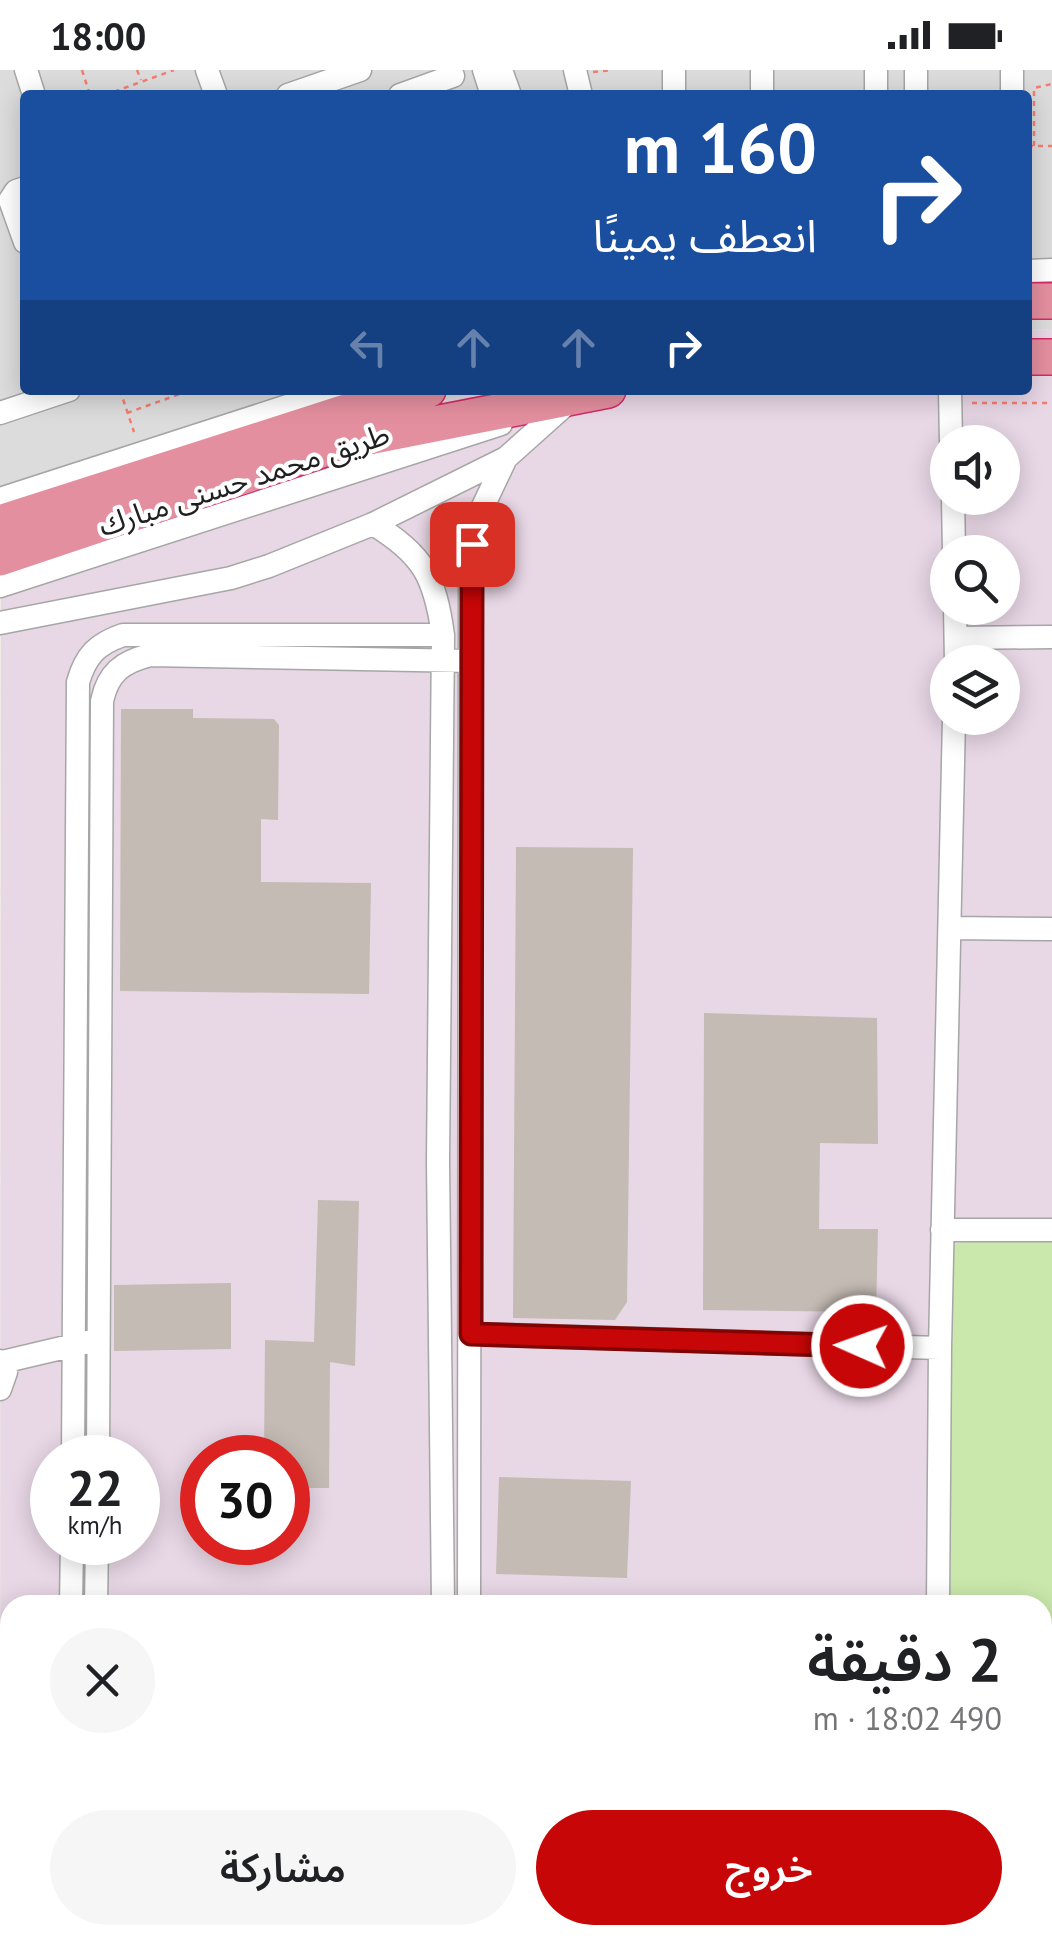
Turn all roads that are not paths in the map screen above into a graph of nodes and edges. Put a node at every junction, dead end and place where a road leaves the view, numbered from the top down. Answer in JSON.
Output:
{"nodes":[{"id":1,"x":453,"y":76,"type":"dead end"},
{"id":2,"x":352,"y":80,"type":"edge"},
{"id":3,"x":309,"y":90,"type":"edge"},
{"id":4,"x":414,"y":90,"type":"edge"},
{"id":5,"x":20,"y":190,"type":"edge"},
{"id":6,"x":20,"y":228,"type":"edge"},
{"id":7,"x":54,"y":395,"type":"edge"},
{"id":8,"x":321,"y":395,"type":"edge"},
{"id":9,"x":410,"y":395,"type":"edge"},
{"id":10,"x":575,"y":396,"type":"edge"},
{"id":11,"x":950,"y":396,"type":"edge"},
{"id":12,"x":0,"y":413,"type":"edge"},
{"id":13,"x":951,"y":425,"type":"edge"},
{"id":14,"x":506,"y":458,"type":"junction"},
{"id":15,"x":237,"y":465,"type":"junction"},
{"id":16,"x":0,"y":499,"type":"edge"},
{"id":17,"x":0,"y":523,"type":"edge"},
{"id":18,"x":373,"y":524,"type":"junction"},
{"id":19,"x":0,"y":558,"type":"edge"},
{"id":20,"x":0,"y":586,"type":"edge"},
{"id":21,"x":0,"y":624,"type":"edge"},
{"id":22,"x":956,"y":625,"type":"edge"},
{"id":23,"x":442,"y":635,"type":"junction"},
{"id":24,"x":1052,"y":636,"type":"edge"},
{"id":25,"x":956,"y":638,"type":"junction"},
{"id":26,"x":956,"y":645,"type":"edge"},
{"id":27,"x":443,"y":660,"type":"junction"},
{"id":28,"x":469,"y":661,"type":"junction"},
{"id":29,"x":954,"y":735,"type":"edge"},
{"id":30,"x":950,"y":928,"type":"junction"},
{"id":31,"x":1052,"y":929,"type":"edge"},
{"id":32,"x":470,"y":987,"type":"junction"},
{"id":33,"x":439,"y":988,"type":"junction"},
{"id":34,"x":471,"y":1158,"type":"junction"},
{"id":35,"x":438,"y":1161,"type":"junction"},
{"id":36,"x":942,"y":1230,"type":"junction"},
{"id":37,"x":1052,"y":1230,"type":"edge"},
{"id":38,"x":471,"y":1334,"type":"junction"},
{"id":39,"x":100,"y":1339,"type":"junction"},
{"id":40,"x":74,"y":1344,"type":"junction"},
{"id":41,"x":940,"y":1348,"type":"junction"},
{"id":42,"x":1,"y":1361,"type":"edge"},
{"id":43,"x":0,"y":1389,"type":"edge"},
{"id":44,"x":440,"y":1423,"type":"junction"},
{"id":45,"x":470,"y":1423,"type":"junction"},
{"id":46,"x":73,"y":1435,"type":"edge"},
{"id":47,"x":98,"y":1435,"type":"edge"},
{"id":48,"x":72,"y":1565,"type":"edge"},
{"id":49,"x":97,"y":1565,"type":"edge"},
{"id":50,"x":71,"y":1595,"type":"edge"},
{"id":51,"x":96,"y":1595,"type":"edge"},
{"id":52,"x":443,"y":1595,"type":"edge"},
{"id":53,"x":469,"y":1595,"type":"edge"},
{"id":54,"x":938,"y":1595,"type":"edge"}],
"edges":[{"from":1,"to":4,"type":"street"},
{"from":2,"to":3,"type":"street"},
{"from":5,"to":6,"type":"street"},
{"from":7,"to":12,"type":"street"},
{"from":8,"to":16,"type":"street"},
{"from":9,"to":15,"type":"highway","name":"طريق محمد حسنى مبارك"},
{"from":10,"to":14,"type":"street"},
{"from":10,"to":15,"type":"highway","name":"طريق محمد حسنى مبارك"},
{"from":10,"to":20,"type":"street"},
{"from":11,"to":13,"type":"street"},
{"from":14,"to":18,"type":"street"},
{"from":14,"to":28,"type":"street"},
{"from":15,"to":17,"type":"highway","name":"طريق محمد حسنى مبارك"},
{"from":15,"to":19,"type":"highway","name":"طريق محمد حسنى مبارك"},
{"from":18,"to":21,"type":"street"},
{"from":18,"to":23,"type":"street"},
{"from":22,"to":25,"type":"street"},
{"from":23,"to":27,"type":"street"},
{"from":23,"to":40,"type":"street"},
{"from":24,"to":25,"type":"street"},
{"from":25,"to":26,"type":"street"},
{"from":27,"to":28,"type":"street"},
{"from":27,"to":33,"type":"street"},
{"from":27,"to":39,"type":"street"},
{"from":28,"to":32,"type":"street"},
{"from":29,"to":30,"type":"street"},
{"from":30,"to":31,"type":"street"},
{"from":30,"to":36,"type":"street"},
{"from":32,"to":33,"type":"street"},
{"from":32,"to":34,"type":"street"},
{"from":33,"to":35,"type":"street"},
{"from":34,"to":35,"type":"street"},
{"from":34,"to":38,"type":"street"},
{"from":35,"to":44,"type":"street"},
{"from":36,"to":37,"type":"street"},
{"from":36,"to":41,"type":"street"},
{"from":38,"to":41,"type":"street"},
{"from":38,"to":45,"type":"street"},
{"from":39,"to":40,"type":"street"},
{"from":39,"to":47,"type":"street"},
{"from":40,"to":42,"type":"street"},
{"from":40,"to":46,"type":"street"},
{"from":41,"to":54,"type":"street"},
{"from":42,"to":43,"type":"street"},
{"from":44,"to":45,"type":"street"},
{"from":44,"to":52,"type":"street"},
{"from":45,"to":53,"type":"street"},
{"from":48,"to":50,"type":"street"},
{"from":49,"to":51,"type":"street"}]}
